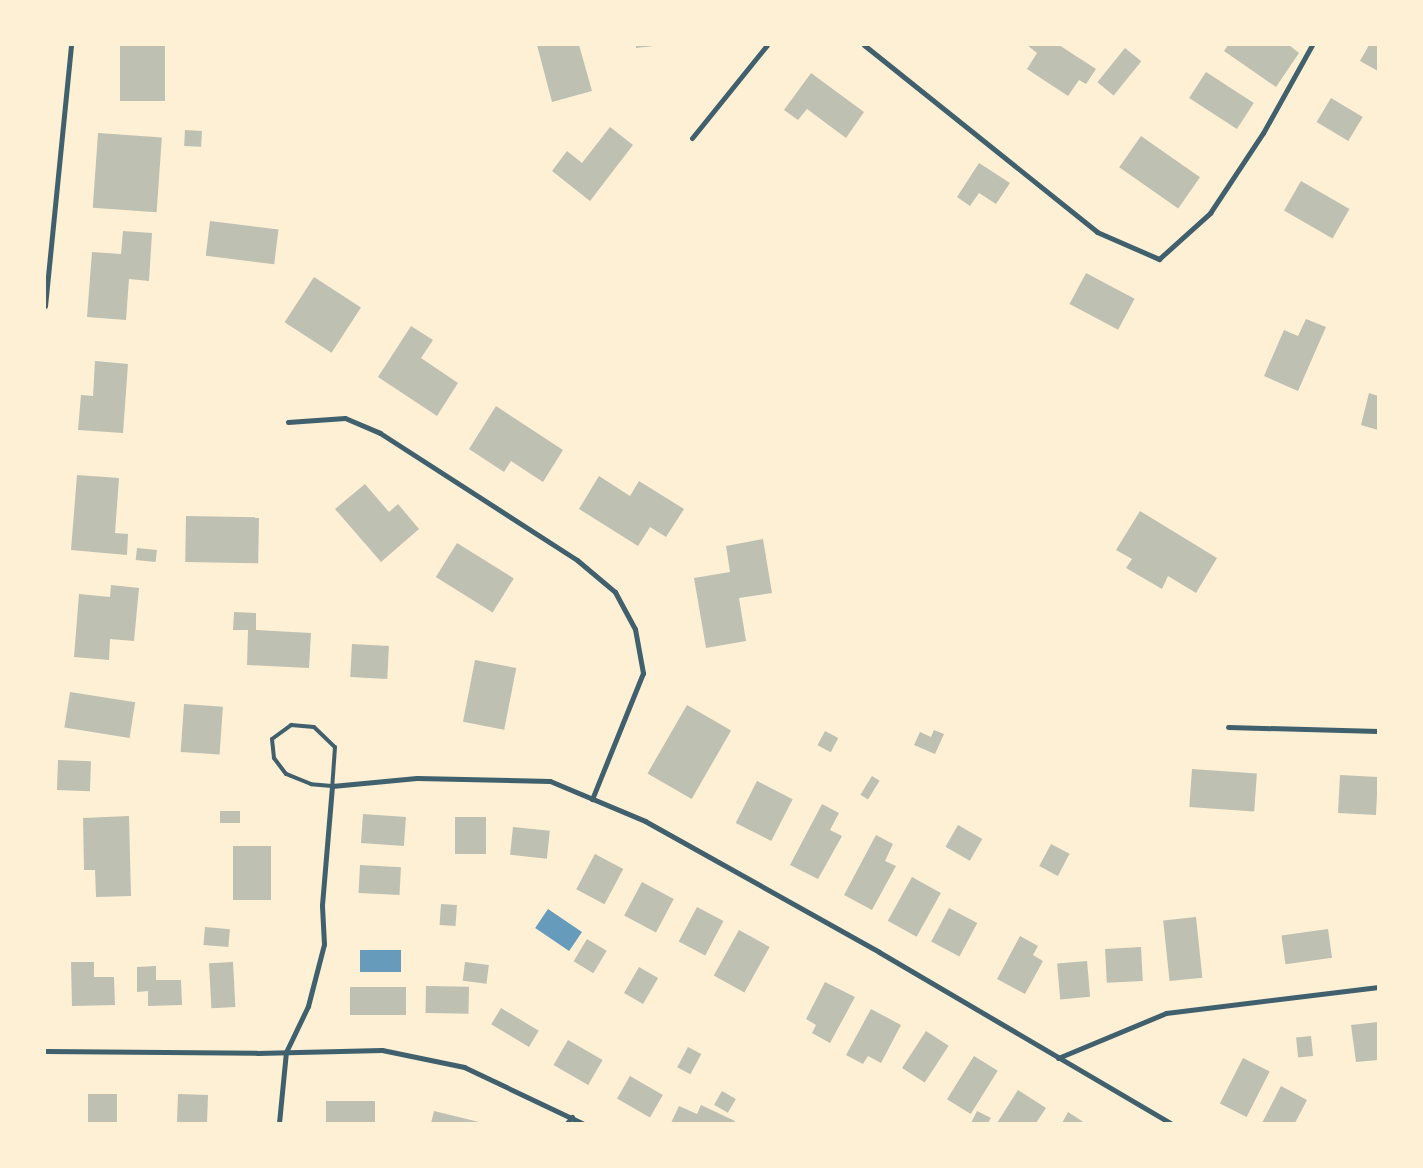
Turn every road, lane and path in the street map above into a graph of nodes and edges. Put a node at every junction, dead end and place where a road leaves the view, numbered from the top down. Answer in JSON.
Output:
{"nodes":[{"id":1,"x":71,"y":45,"type":"edge"},
{"id":2,"x":767,"y":45,"type":"edge"},
{"id":3,"x":864,"y":45,"type":"edge"},
{"id":4,"x":1312,"y":45,"type":"edge"},
{"id":5,"x":692,"y":138,"type":"dead end"},
{"id":6,"x":45,"y":306,"type":"edge"},
{"id":7,"x":288,"y":422,"type":"dead end"},
{"id":8,"x":1228,"y":727,"type":"dead end"},
{"id":9,"x":1378,"y":731,"type":"edge"},
{"id":10,"x":332,"y":786,"type":"junction"},
{"id":11,"x":592,"y":799,"type":"junction"},
{"id":12,"x":1378,"y":987,"type":"edge"},
{"id":13,"x":45,"y":1051,"type":"edge"},
{"id":14,"x":286,"y":1052,"type":"junction"},
{"id":15,"x":1058,"y":1058,"type":"junction"},
{"id":16,"x":572,"y":1117,"type":"junction"},
{"id":17,"x":278,"y":1123,"type":"edge"},
{"id":18,"x":567,"y":1123,"type":"edge"},
{"id":19,"x":582,"y":1123,"type":"edge"},
{"id":20,"x":1170,"y":1123,"type":"edge"}],
"edges":[{"from":1,"to":6,"type":"street"},
{"from":2,"to":5,"type":"street"},
{"from":3,"to":4,"type":"street"},
{"from":7,"to":11,"type":"street"},
{"from":8,"to":9,"type":"street"},
{"from":10,"to":10,"type":"lane"},
{"from":10,"to":11,"type":"street"},
{"from":10,"to":14,"type":"street"},
{"from":11,"to":15,"type":"street"},
{"from":12,"to":15,"type":"street"},
{"from":13,"to":14,"type":"street"},
{"from":14,"to":16,"type":"street"},
{"from":14,"to":17,"type":"street"},
{"from":15,"to":20,"type":"street"},
{"from":16,"to":18,"type":"street"},
{"from":16,"to":19,"type":"street"}]}
